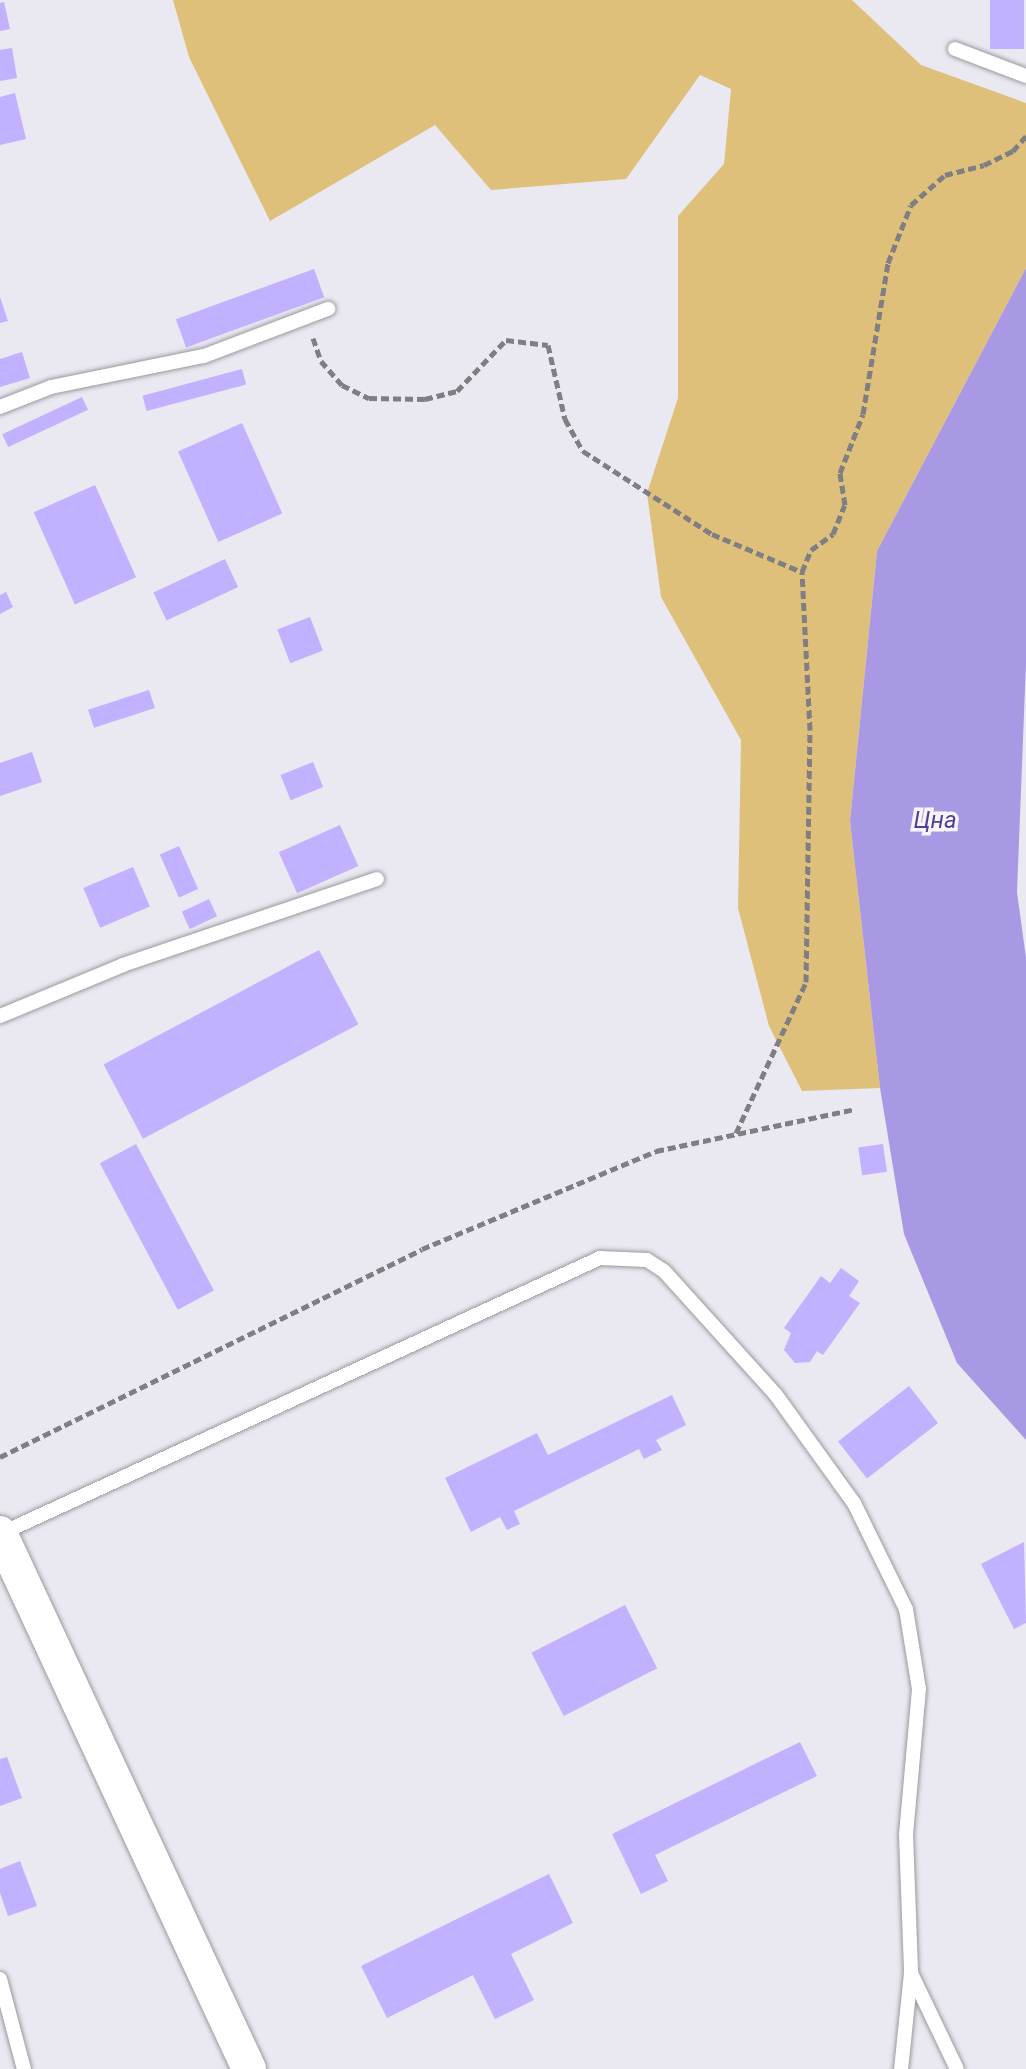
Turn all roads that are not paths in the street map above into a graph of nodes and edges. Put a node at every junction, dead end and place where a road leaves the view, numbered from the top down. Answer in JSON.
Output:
{"nodes":[{"id":1,"x":955,"y":49,"type":"dead end"},
{"id":2,"x":1026,"y":76,"type":"edge"},
{"id":3,"x":328,"y":309,"type":"dead end"},
{"id":4,"x":0,"y":407,"type":"edge"},
{"id":5,"x":377,"y":879,"type":"dead end"},
{"id":6,"x":0,"y":1016,"type":"edge"},
{"id":7,"x":0,"y":1534,"type":"edge"},
{"id":8,"x":911,"y":1973,"type":"junction"},
{"id":9,"x":0,"y":1979,"type":"edge"},
{"id":10,"x":24,"y":2069,"type":"edge"},
{"id":11,"x":249,"y":2069,"type":"edge"},
{"id":12,"x":901,"y":2069,"type":"edge"},
{"id":13,"x":957,"y":2069,"type":"edge"}],
"edges":[{"from":1,"to":2,"type":"lane"},
{"from":3,"to":4,"type":"lane"},
{"from":5,"to":6,"type":"lane"},
{"from":7,"to":8,"type":"lane"},
{"from":7,"to":11,"type":"street"},
{"from":8,"to":12,"type":"lane"},
{"from":8,"to":13,"type":"lane"},
{"from":9,"to":10,"type":"lane"}]}
